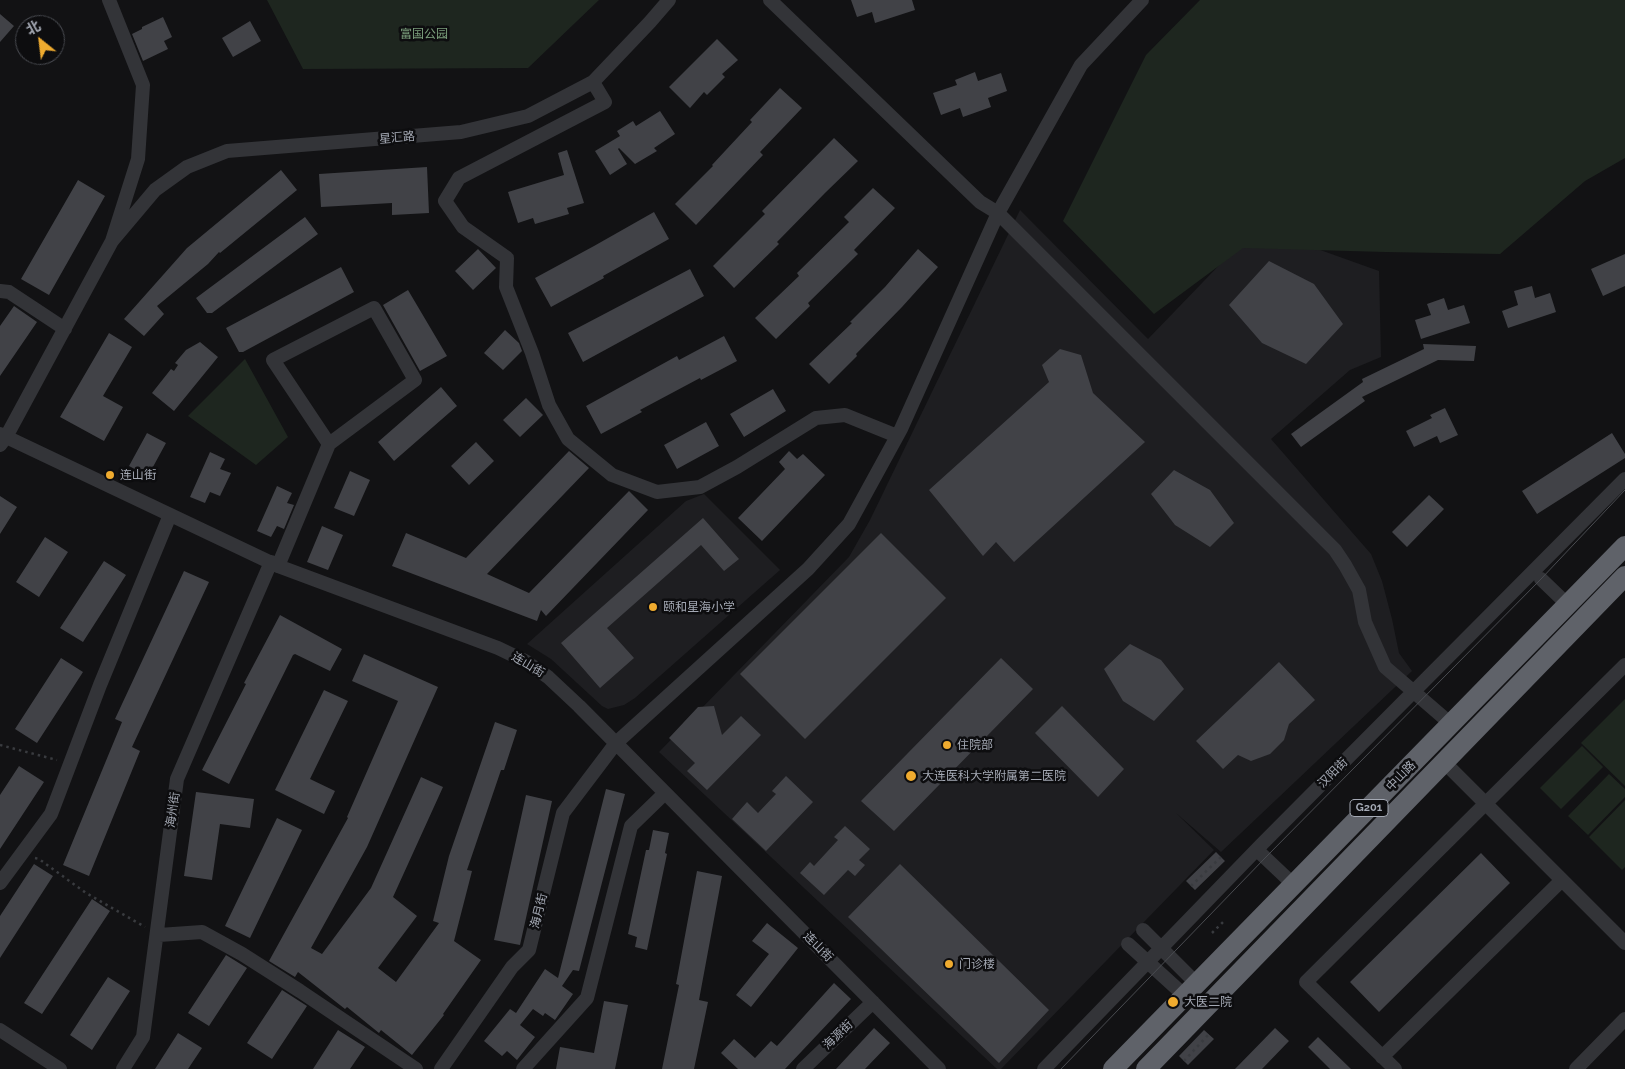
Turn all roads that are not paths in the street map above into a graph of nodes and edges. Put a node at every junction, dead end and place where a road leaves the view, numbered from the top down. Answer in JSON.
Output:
{"nodes":[{"id":1,"x":110,"y":0,"type":"edge"},
{"id":2,"x":669,"y":0,"type":"edge"},
{"id":3,"x":770,"y":0,"type":"edge"},
{"id":4,"x":1142,"y":0,"type":"edge"},
{"id":5,"x":593,"y":82,"type":"junction"},
{"id":6,"x":998,"y":213,"type":"junction"},
{"id":7,"x":112,"y":241,"type":"junction"},
{"id":8,"x":0,"y":291,"type":"edge"},
{"id":9,"x":65,"y":328,"type":"junction"},
{"id":10,"x":897,"y":436,"type":"junction"},
{"id":11,"x":2,"y":439,"type":"edge"},
{"id":12,"x":329,"y":444,"type":"junction"},
{"id":13,"x":1625,"y":479,"type":"edge"},
{"id":14,"x":170,"y":515,"type":"junction"},
{"id":15,"x":1625,"y":546,"type":"edge"},
{"id":16,"x":275,"y":564,"type":"junction"},
{"id":17,"x":1625,"y":576,"type":"edge"},
{"id":18,"x":1541,"y":579,"type":"dead end"},
{"id":19,"x":1568,"y":606,"type":"junction"},
{"id":20,"x":1625,"y":665,"type":"edge"},
{"id":21,"x":1414,"y":691,"type":"junction"},
{"id":22,"x":1451,"y":724,"type":"junction"},
{"id":23,"x":616,"y":743,"type":"junction"},
{"id":24,"x":1444,"y":762,"type":"junction"},
{"id":25,"x":665,"y":793,"type":"junction"},
{"id":26,"x":1486,"y":803,"type":"junction"},
{"id":27,"x":1257,"y":850,"type":"junction"},
{"id":28,"x":1562,"y":880,"type":"junction"},
{"id":29,"x":0,"y":883,"type":"edge"},
{"id":30,"x":1294,"y":885,"type":"junction"},
{"id":31,"x":1143,"y":930,"type":"dead end"},
{"id":32,"x":157,"y":934,"type":"junction"},
{"id":33,"x":1625,"y":943,"type":"edge"},
{"id":34,"x":1128,"y":944,"type":"dead end"},
{"id":35,"x":1161,"y":948,"type":"junction"},
{"id":36,"x":1148,"y":962,"type":"junction"},
{"id":37,"x":1191,"y":990,"type":"junction"},
{"id":38,"x":872,"y":1002,"type":"junction"},
{"id":39,"x":1625,"y":1019,"type":"edge"},
{"id":40,"x":0,"y":1030,"type":"edge"},
{"id":41,"x":1382,"y":1057,"type":"junction"},
{"id":42,"x":60,"y":1069,"type":"edge"},
{"id":43,"x":123,"y":1069,"type":"edge"},
{"id":44,"x":416,"y":1069,"type":"edge"},
{"id":45,"x":441,"y":1069,"type":"edge"},
{"id":46,"x":523,"y":1069,"type":"edge"},
{"id":47,"x":803,"y":1069,"type":"edge"},
{"id":48,"x":940,"y":1069,"type":"edge"},
{"id":49,"x":1044,"y":1069,"type":"edge"},
{"id":50,"x":1113,"y":1069,"type":"edge"},
{"id":51,"x":1146,"y":1069,"type":"edge"},
{"id":52,"x":1395,"y":1069,"type":"edge"},
{"id":53,"x":1576,"y":1069,"type":"edge"}],
"edges":[{"from":1,"to":7,"type":"street"},
{"from":2,"to":5,"type":"street","name":"星汇路"},
{"from":3,"to":6,"type":"street"},
{"from":4,"to":6,"type":"street","name":"海月街"},
{"from":5,"to":7,"type":"street","name":"星汇路"},
{"from":5,"to":10,"type":"street"},
{"from":6,"to":10,"type":"street","name":"海月街"},
{"from":6,"to":21,"type":"street"},
{"from":7,"to":9,"type":"street"},
{"from":8,"to":9,"type":"street"},
{"from":9,"to":11,"type":"street"},
{"from":10,"to":23,"type":"street","name":"海月街"},
{"from":11,"to":14,"type":"street","name":"连山街"},
{"from":12,"to":12,"type":"street"},
{"from":12,"to":16,"type":"street","name":"海州街"},
{"from":13,"to":21,"type":"street","name":"汉阳街"},
{"from":14,"to":16,"type":"street","name":"连山街"},
{"from":14,"to":29,"type":"street"},
{"from":15,"to":19,"type":"highway","name":"中山路","number":"G201"},
{"from":16,"to":23,"type":"street","name":"连山街"},
{"from":16,"to":32,"type":"street","name":"海州街"},
{"from":17,"to":24,"type":"highway","name":"中山路","number":"G201"},
{"from":18,"to":19,"type":"street"},
{"from":19,"to":22,"type":"highway","name":"中山路","number":"G201"},
{"from":20,"to":26,"type":"street"},
{"from":21,"to":22,"type":"street"},
{"from":21,"to":27,"type":"street","name":"汉阳街"},
{"from":22,"to":30,"type":"highway","name":"中山路","number":"G201"},
{"from":23,"to":25,"type":"street","name":"连山街"},
{"from":23,"to":45,"type":"street","name":"海月街"},
{"from":24,"to":26,"type":"street"},
{"from":24,"to":51,"type":"highway","name":"中山路","number":"G201"},
{"from":25,"to":38,"type":"street","name":"连山街"},
{"from":25,"to":46,"type":"street"},
{"from":26,"to":28,"type":"street"},
{"from":26,"to":41,"type":"street"},
{"from":27,"to":30,"type":"street"},
{"from":27,"to":35,"type":"street","name":"汉阳街"},
{"from":28,"to":33,"type":"street"},
{"from":28,"to":41,"type":"street"},
{"from":30,"to":37,"type":"highway","name":"中山路","number":"G201"},
{"from":31,"to":35,"type":"street"},
{"from":32,"to":43,"type":"street","name":"海州街"},
{"from":32,"to":44,"type":"street"},
{"from":34,"to":36,"type":"street"},
{"from":35,"to":36,"type":"street","name":"汉阳街"},
{"from":35,"to":37,"type":"street"},
{"from":36,"to":37,"type":"street"},
{"from":36,"to":49,"type":"street","name":"汉阳街"},
{"from":37,"to":50,"type":"highway","name":"中山路","number":"G201"},
{"from":38,"to":47,"type":"street","name":"海源街"},
{"from":38,"to":48,"type":"street","name":"连山街"},
{"from":39,"to":53,"type":"street"},
{"from":40,"to":42,"type":"street"},
{"from":41,"to":52,"type":"street"}]}
